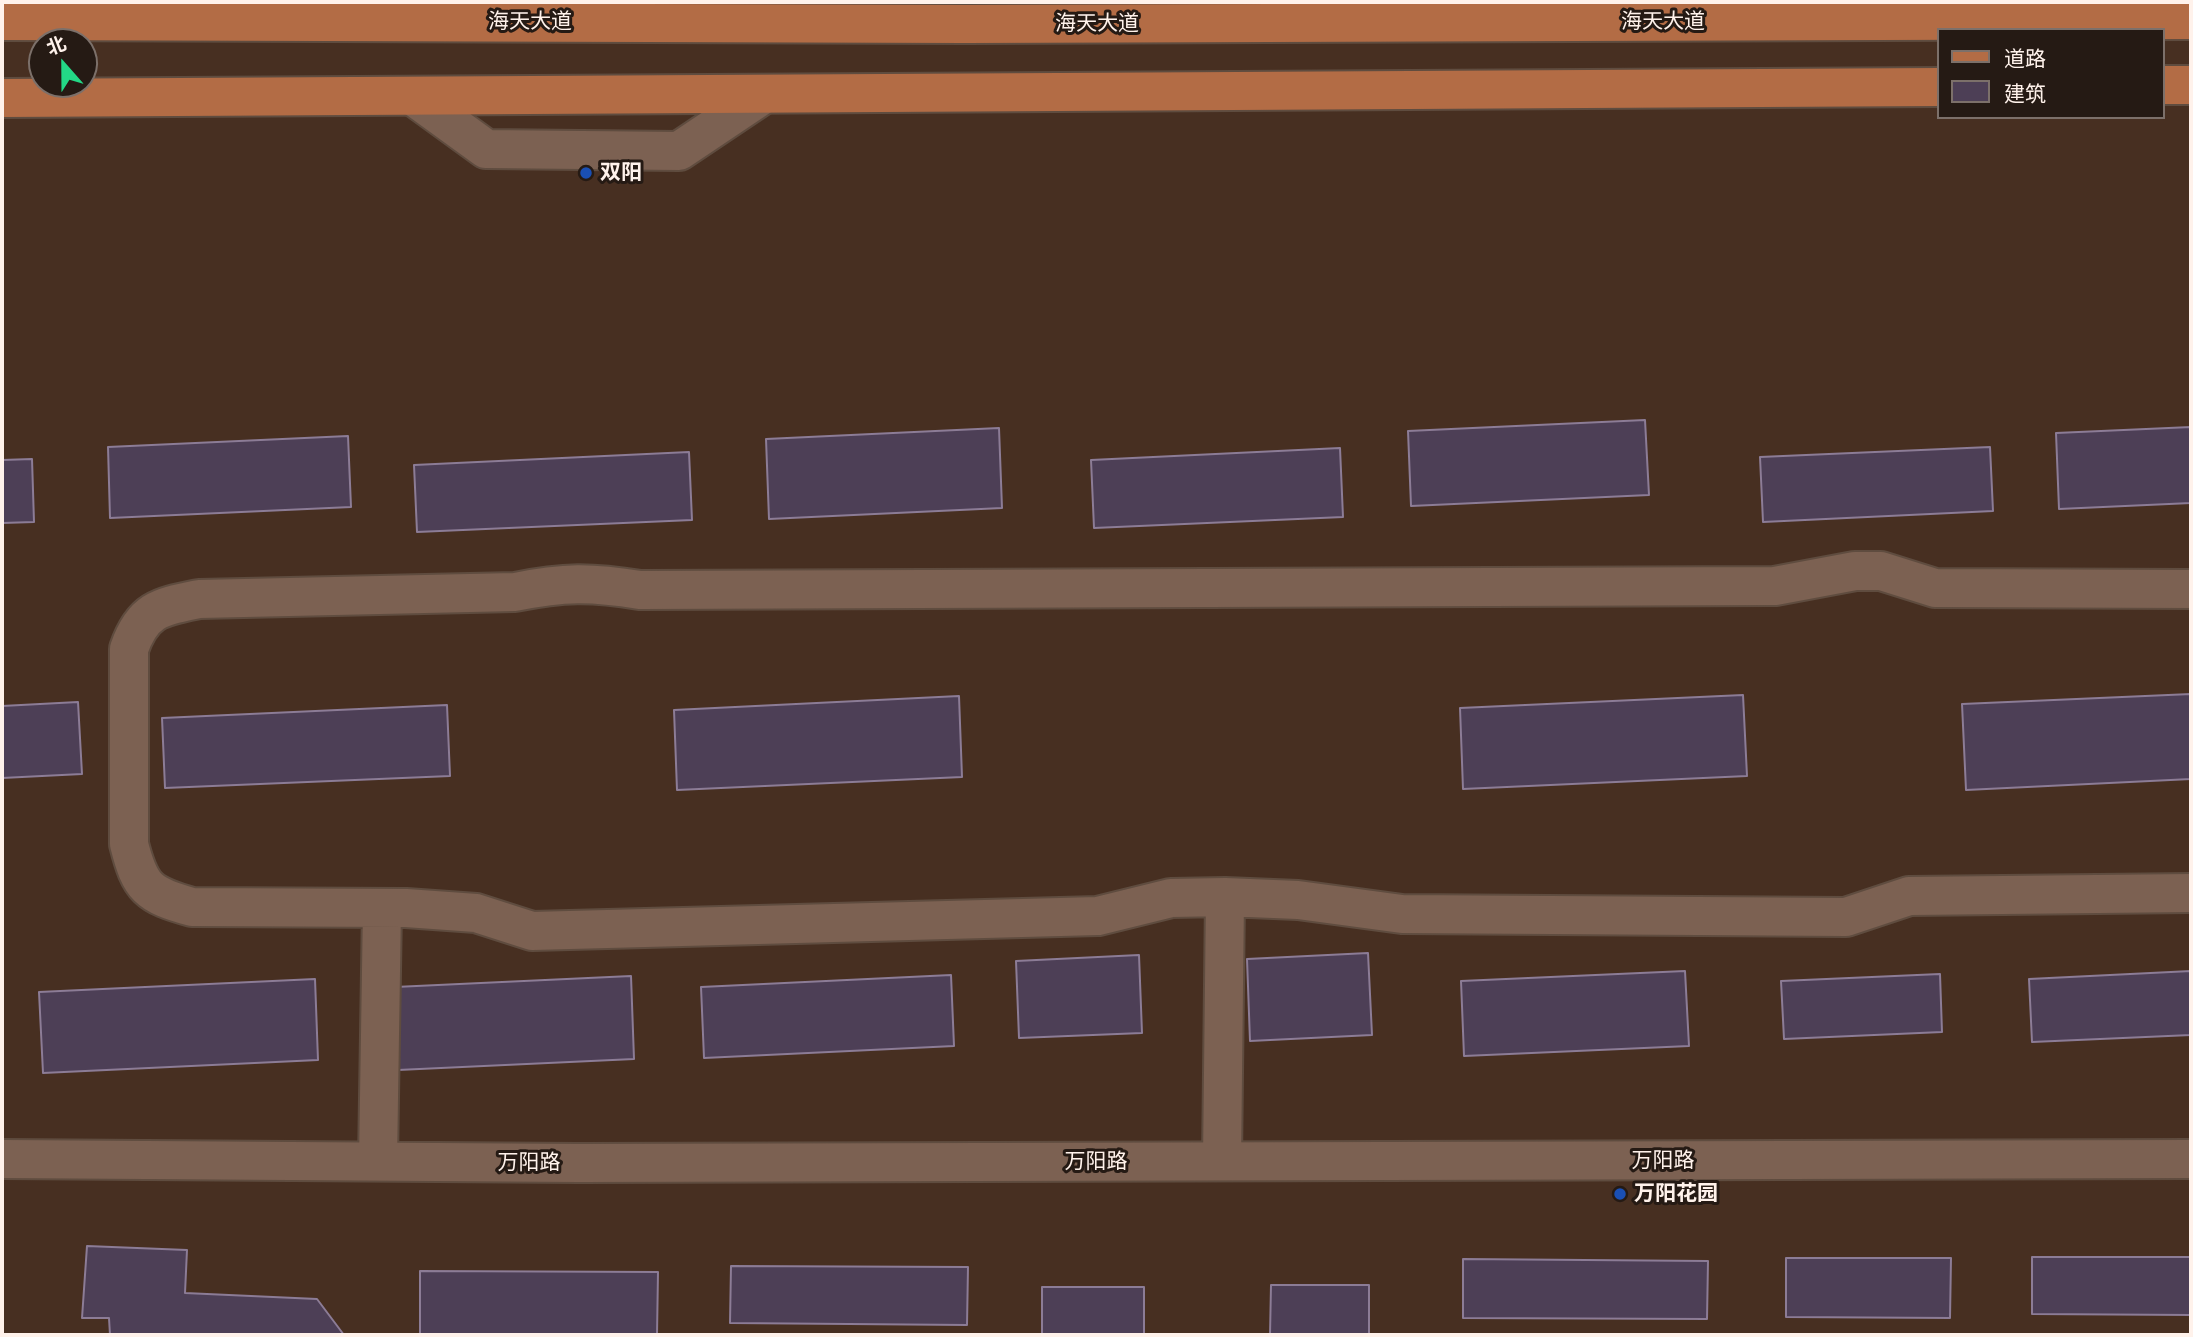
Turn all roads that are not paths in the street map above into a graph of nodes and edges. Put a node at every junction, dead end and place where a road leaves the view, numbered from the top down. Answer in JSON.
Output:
{"nodes":[{"id":1,"x":907,"y":2,"type":"edge"},
{"id":2,"x":1523,"y":12,"type":"edge"},
{"id":3,"x":1237,"y":13,"type":"edge"},
{"id":4,"x":2191,"y":20,"type":"edge"},
{"id":5,"x":2,"y":21,"type":"edge"},
{"id":6,"x":866,"y":24,"type":"junction"},
{"id":7,"x":2165,"y":85,"type":"edge"},
{"id":8,"x":2191,"y":85,"type":"edge"},
{"id":9,"x":1938,"y":87,"type":"edge"},
{"id":10,"x":764,"y":94,"type":"junction"},
{"id":11,"x":413,"y":96,"type":"junction"},
{"id":12,"x":2,"y":99,"type":"edge"},
{"id":13,"x":2191,"y":589,"type":"edge"},
{"id":14,"x":2191,"y":893,"type":"edge"},
{"id":15,"x":1225,"y":897,"type":"junction"},
{"id":16,"x":382,"y":908,"type":"junction"},
{"id":17,"x":2,"y":1158,"type":"edge"},
{"id":18,"x":2191,"y":1159,"type":"edge"},
{"id":19,"x":378,"y":1161,"type":"junction"},
{"id":20,"x":1222,"y":1161,"type":"junction"}],
"edges":[{"from":1,"to":6,"type":"street"},
{"from":2,"to":3,"type":"main road","name":"海天大道"},
{"from":2,"to":4,"type":"main road","name":"海天大道"},
{"from":3,"to":6,"type":"main road","name":"海天大道"},
{"from":5,"to":6,"type":"main road","name":"海天大道"},
{"from":7,"to":8,"type":"main road"},
{"from":9,"to":10,"type":"main road"},
{"from":10,"to":11,"type":"main road"},
{"from":10,"to":11,"type":"street"},
{"from":11,"to":12,"type":"main road"},
{"from":13,"to":16,"type":"street"},
{"from":14,"to":15,"type":"street"},
{"from":15,"to":16,"type":"street"},
{"from":15,"to":20,"type":"street"},
{"from":16,"to":19,"type":"street"},
{"from":17,"to":19,"type":"street","name":"万阳路"},
{"from":18,"to":20,"type":"street","name":"万阳路"},
{"from":19,"to":20,"type":"street","name":"万阳路"}]}
